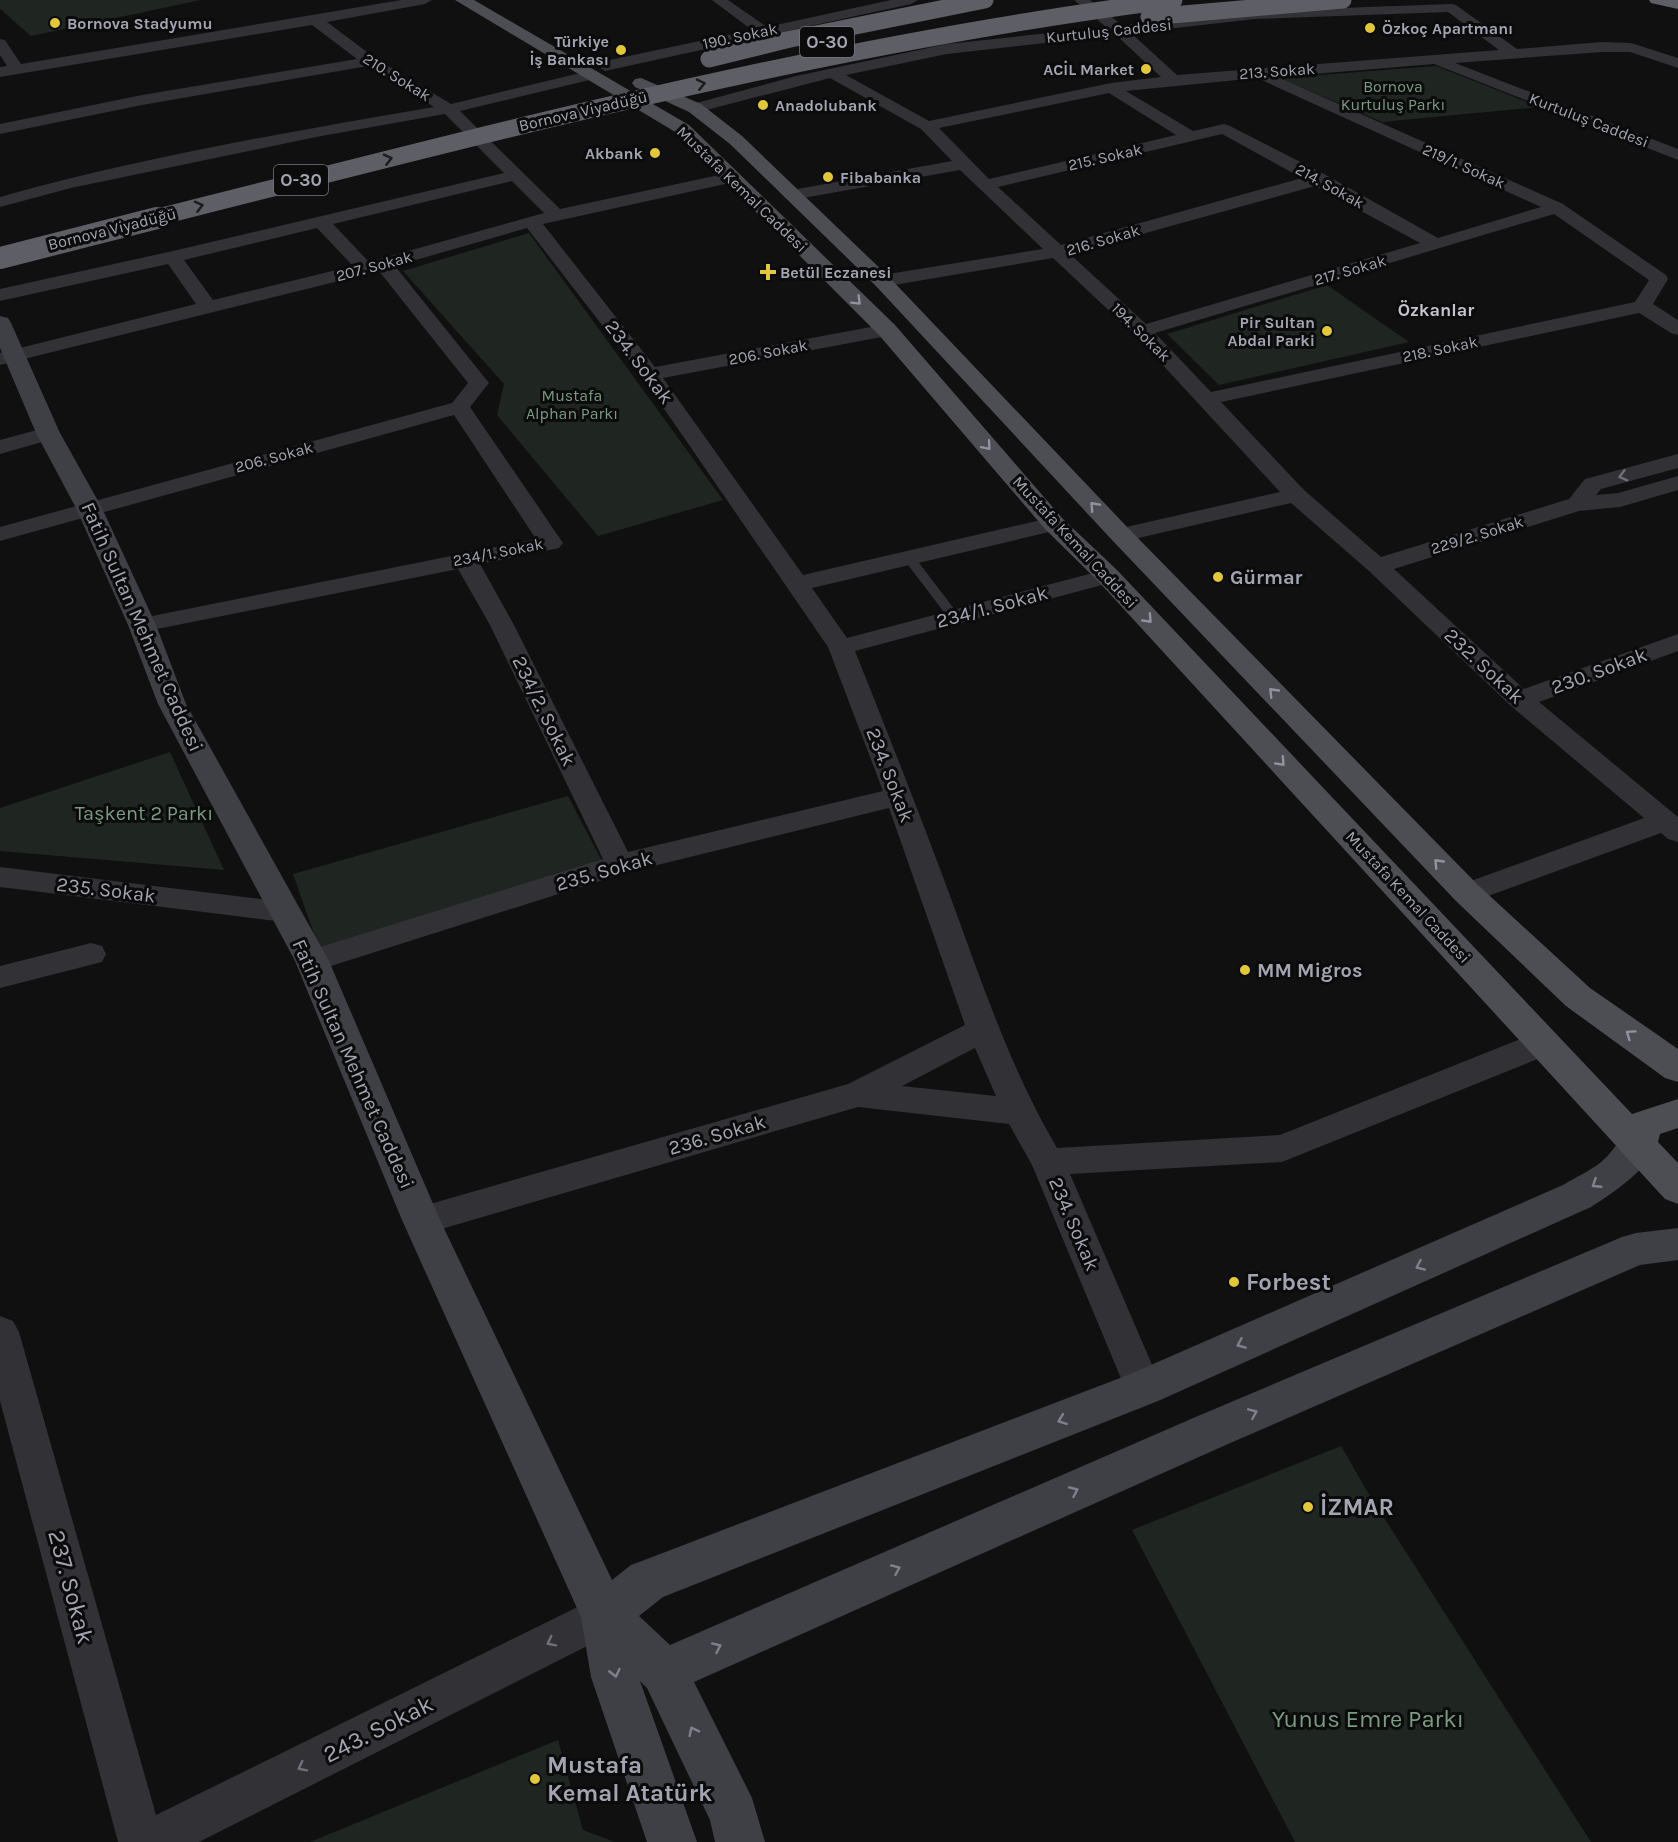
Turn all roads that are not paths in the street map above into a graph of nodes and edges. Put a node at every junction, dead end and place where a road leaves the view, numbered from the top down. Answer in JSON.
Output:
{"nodes":[{"id":1,"x":425,"y":0,"type":"edge"},
{"id":2,"x":463,"y":0,"type":"edge"},
{"id":3,"x":490,"y":0,"type":"edge"},
{"id":4,"x":718,"y":0,"type":"edge"},
{"id":5,"x":911,"y":0,"type":"edge"},
{"id":6,"x":985,"y":0,"type":"edge"},
{"id":7,"x":1079,"y":0,"type":"edge"},
{"id":8,"x":1174,"y":0,"type":"edge"},
{"id":9,"x":1344,"y":0,"type":"edge"},
{"id":10,"x":1657,"y":0,"type":"edge"},
{"id":11,"x":1678,"y":4,"type":"edge"},
{"id":12,"x":319,"y":19,"type":"junction"},
{"id":13,"x":1119,"y":30,"type":"junction"},
{"id":14,"x":764,"y":31,"type":"junction"},
{"id":15,"x":914,"y":39,"type":"junction"},
{"id":16,"x":0,"y":43,"type":"edge"},
{"id":17,"x":1514,"y":54,"type":"junction"},
{"id":18,"x":1432,"y":60,"type":"junction"},
{"id":19,"x":370,"y":61,"type":"junction"},
{"id":20,"x":1678,"y":63,"type":"edge"},
{"id":21,"x":682,"y":66,"type":"dead end"},
{"id":22,"x":17,"y":69,"type":"junction"},
{"id":23,"x":0,"y":72,"type":"edge"},
{"id":24,"x":659,"y":73,"type":"dead end"},
{"id":25,"x":1257,"y":73,"type":"junction"},
{"id":26,"x":833,"y":74,"type":"junction"},
{"id":27,"x":596,"y":78,"type":"junction"},
{"id":28,"x":1173,"y":80,"type":"junction"},
{"id":29,"x":1111,"y":88,"type":"junction"},
{"id":30,"x":695,"y":108,"type":"junction"},
{"id":31,"x":449,"y":109,"type":"junction"},
{"id":32,"x":927,"y":126,"type":"junction"},
{"id":33,"x":0,"y":129,"type":"edge"},
{"id":34,"x":1224,"y":129,"type":"joint"},
{"id":35,"x":1191,"y":137,"type":"junction"},
{"id":36,"x":1678,"y":155,"type":"edge"},
{"id":37,"x":964,"y":164,"type":"junction"},
{"id":38,"x":516,"y":175,"type":"junction"},
{"id":39,"x":733,"y":177,"type":"junction"},
{"id":40,"x":1320,"y":179,"type":"junction"},
{"id":41,"x":986,"y":185,"type":"junction"},
{"id":42,"x":792,"y":195,"type":"junction"},
{"id":43,"x":0,"y":202,"type":"edge"},
{"id":44,"x":1557,"y":208,"type":"junction"},
{"id":45,"x":544,"y":219,"type":"junction"},
{"id":46,"x":321,"y":222,"type":"junction"},
{"id":47,"x":0,"y":240,"type":"edge"},
{"id":48,"x":1436,"y":244,"type":"junction"},
{"id":49,"x":1057,"y":252,"type":"junction"},
{"id":50,"x":173,"y":257,"type":"junction"},
{"id":51,"x":0,"y":258,"type":"edge"},
{"id":52,"x":374,"y":266,"type":"junction"},
{"id":53,"x":1669,"y":278,"type":"edge"},
{"id":54,"x":882,"y":281,"type":"junction"},
{"id":55,"x":0,"y":295,"type":"edge"},
{"id":56,"x":1642,"y":306,"type":"junction"},
{"id":57,"x":208,"y":307,"type":"junction"},
{"id":58,"x":0,"y":323,"type":"edge"},
{"id":59,"x":1678,"y":328,"type":"edge"},
{"id":60,"x":886,"y":330,"type":"junction"},
{"id":61,"x":1142,"y":331,"type":"junction"},
{"id":62,"x":7,"y":357,"type":"edge"},
{"id":63,"x":650,"y":374,"type":"junction"},
{"id":64,"x":1206,"y":399,"type":"junction"},
{"id":65,"x":459,"y":407,"type":"junction"},
{"id":66,"x":48,"y":433,"type":"junction"},
{"id":67,"x":0,"y":447,"type":"edge"},
{"id":68,"x":1678,"y":461,"type":"edge"},
{"id":69,"x":1678,"y":483,"type":"edge"},
{"id":70,"x":1296,"y":495,"type":"junction"},
{"id":71,"x":1577,"y":504,"type":"junction"},
{"id":72,"x":88,"y":508,"type":"junction"},
{"id":73,"x":1054,"y":524,"type":"junction"},
{"id":74,"x":0,"y":534,"type":"edge"},
{"id":75,"x":1121,"y":535,"type":"junction"},
{"id":76,"x":909,"y":558,"type":"junction"},
{"id":77,"x":465,"y":559,"type":"junction"},
{"id":78,"x":1377,"y":566,"type":"junction"},
{"id":79,"x":1108,"y":576,"type":"junction"},
{"id":80,"x":797,"y":584,"type":"junction"},
{"id":81,"x":954,"y":617,"type":"junction"},
{"id":82,"x":142,"y":625,"type":"junction"},
{"id":83,"x":1678,"y":642,"type":"edge"},
{"id":84,"x":841,"y":647,"type":"junction"},
{"id":85,"x":1520,"y":700,"type":"junction"},
{"id":86,"x":899,"y":796,"type":"junction"},
{"id":87,"x":1672,"y":826,"type":"edge"},
{"id":88,"x":620,"y":864,"type":"junction"},
{"id":89,"x":0,"y":877,"type":"edge"},
{"id":90,"x":1467,"y":893,"type":"junction"},
{"id":91,"x":284,"y":912,"type":"junction"},
{"id":92,"x":91,"y":954,"type":"dead end"},
{"id":93,"x":312,"y":961,"type":"junction"},
{"id":94,"x":0,"y":977,"type":"edge"},
{"id":95,"x":983,"y":1030,"type":"junction"},
{"id":96,"x":1544,"y":1043,"type":"junction"},
{"id":97,"x":1678,"y":1068,"type":"edge"},
{"id":98,"x":858,"y":1094,"type":"junction"},
{"id":99,"x":1019,"y":1112,"type":"junction"},
{"id":100,"x":1678,"y":1113,"type":"edge"},
{"id":101,"x":1639,"y":1145,"type":"junction"},
{"id":102,"x":1048,"y":1162,"type":"junction"},
{"id":103,"x":1678,"y":1188,"type":"edge"},
{"id":104,"x":421,"y":1220,"type":"junction"},
{"id":105,"x":1678,"y":1244,"type":"edge"},
{"id":106,"x":0,"y":1332,"type":"edge"},
{"id":107,"x":1143,"y":1388,"type":"junction"},
{"id":108,"x":604,"y":1616,"type":"junction"},
{"id":109,"x":664,"y":1671,"type":"junction"},
{"id":110,"x":141,"y":1842,"type":"edge"},
{"id":111,"x":152,"y":1842,"type":"edge"},
{"id":112,"x":672,"y":1842,"type":"edge"},
{"id":113,"x":740,"y":1842,"type":"edge"}],
"edges":[{"from":1,"to":12,"type":"street"},
{"from":2,"to":27,"type":"main road","name":"Mustafa Kemal Caddesi"},
{"from":3,"to":27,"type":"main road","name":"Mustafa Kemal Caddesi"},
{"from":4,"to":14,"type":"street"},
{"from":5,"to":14,"type":"street","name":"190. Sokak"},
{"from":6,"to":21,"type":"highway","bridge":true},
{"from":7,"to":13,"type":"street"},
{"from":7,"to":47,"type":"highway","name":"Bornova Viyadüğü","number":"O-30"},
{"from":8,"to":15,"type":"highway","name":"Bornova Viyadüğü","number":"O-30","bridge":true},
{"from":9,"to":15,"type":"highway","bridge":true},
{"from":10,"to":11,"type":"highway"},
{"from":12,"to":19,"type":"street","name":"210. Sokak"},
{"from":12,"to":22,"type":"street"},
{"from":13,"to":17,"type":"street","name":"Kurtuluş Caddesi"},
{"from":13,"to":26,"type":"street","name":"Kurtuluş Caddesi"},
{"from":13,"to":28,"type":"street"},
{"from":14,"to":27,"type":"street","name":"190. Sokak"},
{"from":51,"to":15,"type":"highway","name":"Bornova Viyadüğü","number":"O-30","one_way":true,"bridge":true},
{"from":16,"to":22,"type":"street"},
{"from":17,"to":18,"type":"street","name":"213. Sokak"},
{"from":17,"to":20,"type":"street","name":"213. Sokak"},
{"from":18,"to":25,"type":"street","name":"213. Sokak"},
{"from":18,"to":36,"type":"street","name":"Kurtuluş Caddesi"},
{"from":19,"to":31,"type":"street","name":"210. Sokak"},
{"from":19,"to":33,"type":"street"},
{"from":22,"to":23,"type":"street"},
{"from":24,"to":27,"type":"highway"},
{"from":25,"to":28,"type":"street","name":"213. Sokak"},
{"from":25,"to":44,"type":"street","name":"219/1. Sokak"},
{"from":26,"to":30,"type":"street","name":"Kurtuluş Caddesi"},
{"from":26,"to":32,"type":"street","name":"194. Sokak"},
{"from":27,"to":30,"type":"main road","name":"Mustafa Kemal Caddesi"},
{"from":27,"to":31,"type":"street","name":"190. Sokak"},
{"from":27,"to":39,"type":"main road","name":"Mustafa Kemal Caddesi"},
{"from":28,"to":29,"type":"street","name":"213. Sokak"},
{"from":29,"to":32,"type":"street","name":"213. Sokak"},
{"from":29,"to":35,"type":"street"},
{"from":30,"to":42,"type":"main road","name":"Mustafa Kemal Caddesi"},
{"from":31,"to":38,"type":"street","name":"210. Sokak"},
{"from":31,"to":43,"type":"street","name":"190. Sokak"},
{"from":32,"to":37,"type":"street","name":"194. Sokak"},
{"from":34,"to":35,"type":"street","name":"215. Sokak"},
{"from":34,"to":40,"type":"street","name":"214. Sokak"},
{"from":35,"to":41,"type":"street","name":"215. Sokak"},
{"from":37,"to":41,"type":"street","name":"194. Sokak"},
{"from":37,"to":42,"type":"street"},
{"from":38,"to":45,"type":"street","name":"210. Sokak"},
{"from":38,"to":46,"type":"street"},
{"from":39,"to":45,"type":"street","name":"207. Sokak"},
{"from":39,"to":60,"type":"main road","name":"Mustafa Kemal Caddesi","one_way":true},
{"from":40,"to":48,"type":"street","name":"214. Sokak"},
{"from":40,"to":49,"type":"street","name":"216. Sokak"},
{"from":41,"to":49,"type":"street","name":"194. Sokak"},
{"from":42,"to":54,"type":"main road","name":"Mustafa Kemal Caddesi"},
{"from":44,"to":48,"type":"street","name":"217. Sokak"},
{"from":44,"to":53,"type":"street","name":"219/1. Sokak"},
{"from":45,"to":52,"type":"street","name":"207. Sokak"},
{"from":45,"to":63,"type":"street","name":"234. Sokak"},
{"from":46,"to":50,"type":"street"},
{"from":46,"to":52,"type":"street"},
{"from":48,"to":61,"type":"street","name":"217. Sokak"},
{"from":49,"to":54,"type":"street","name":"216. Sokak"},
{"from":49,"to":61,"type":"street","name":"194. Sokak"},
{"from":50,"to":55,"type":"street"},
{"from":50,"to":57,"type":"street"},
{"from":52,"to":57,"type":"street","name":"207. Sokak"},
{"from":52,"to":65,"type":"street"},
{"from":53,"to":56,"type":"street"},
{"from":75,"to":54,"type":"main road","name":"Mustafa Kemal Caddesi","one_way":true},
{"from":56,"to":59,"type":"street"},
{"from":56,"to":64,"type":"street","name":"218. Sokak"},
{"from":57,"to":62,"type":"street","name":"207. Sokak"},
{"from":58,"to":62,"type":"main road","name":"Fatih Sultan Mehmet Caddesi"},
{"from":60,"to":63,"type":"street","name":"206. Sokak"},
{"from":60,"to":73,"type":"main road","name":"Mustafa Kemal Caddesi","one_way":true},
{"from":61,"to":64,"type":"street","name":"194. Sokak"},
{"from":62,"to":66,"type":"main road","name":"Fatih Sultan Mehmet Caddesi"},
{"from":63,"to":80,"type":"street","name":"234. Sokak"},
{"from":64,"to":70,"type":"street","name":"194. Sokak"},
{"from":65,"to":72,"type":"street","name":"206. Sokak"},
{"from":65,"to":77,"type":"street","name":"234/1. Sokak"},
{"from":66,"to":67,"type":"street"},
{"from":66,"to":72,"type":"main road","name":"Fatih Sultan Mehmet Caddesi"},
{"from":68,"to":71,"type":"street","one_way":true},
{"from":69,"to":71,"type":"street","name":"229/2. Sokak"},
{"from":70,"to":75,"type":"street"},
{"from":70,"to":78,"type":"street","name":"232. Sokak"},
{"from":71,"to":78,"type":"street","name":"229/2. Sokak"},
{"from":72,"to":74,"type":"street","name":"206. Sokak"},
{"from":72,"to":82,"type":"main road","name":"Fatih Sultan Mehmet Caddesi"},
{"from":73,"to":76,"type":"street"},
{"from":73,"to":79,"type":"main road","name":"Mustafa Kemal Caddesi"},
{"from":90,"to":75,"type":"main road","name":"Mustafa Kemal Caddesi","one_way":true},
{"from":76,"to":80,"type":"street"},
{"from":76,"to":81,"type":"lane"},
{"from":77,"to":82,"type":"street","name":"234/1. Sokak"},
{"from":77,"to":88,"type":"street","name":"234/2. Sokak"},
{"from":78,"to":85,"type":"street","name":"232. Sokak"},
{"from":79,"to":81,"type":"street","name":"234/1. Sokak"},
{"from":79,"to":96,"type":"main road","name":"Mustafa Kemal Caddesi","one_way":true},
{"from":80,"to":84,"type":"street","name":"234. Sokak"},
{"from":81,"to":84,"type":"street","name":"234/1. Sokak"},
{"from":82,"to":91,"type":"main road","name":"Fatih Sultan Mehmet Caddesi"},
{"from":83,"to":85,"type":"street","name":"230. Sokak"},
{"from":84,"to":86,"type":"street","name":"234. Sokak"},
{"from":85,"to":87,"type":"street","name":"232. Sokak"},
{"from":86,"to":88,"type":"street","name":"235. Sokak"},
{"from":86,"to":95,"type":"street","name":"234. Sokak"},
{"from":87,"to":90,"type":"street"},
{"from":88,"to":93,"type":"street","name":"235. Sokak"},
{"from":89,"to":91,"type":"street","name":"235. Sokak"},
{"from":97,"to":90,"type":"main road","name":"Mustafa Kemal Caddesi","one_way":true},
{"from":91,"to":93,"type":"main road","name":"Fatih Sultan Mehmet Caddesi"},
{"from":92,"to":94,"type":"street"},
{"from":93,"to":104,"type":"main road","name":"Fatih Sultan Mehmet Caddesi"},
{"from":95,"to":98,"type":"street"},
{"from":95,"to":99,"type":"street","name":"234. Sokak"},
{"from":96,"to":101,"type":"main road","name":"Mustafa Kemal Caddesi"},
{"from":96,"to":102,"type":"street"},
{"from":98,"to":99,"type":"street","name":"236. Sokak"},
{"from":98,"to":104,"type":"street","name":"236. Sokak"},
{"from":99,"to":102,"type":"street","name":"234. Sokak"},
{"from":100,"to":101,"type":"main road"},
{"from":101,"to":103,"type":"main road","name":"Mustafa Kemal Caddesi"},
{"from":101,"to":107,"type":"main road","one_way":true},
{"from":102,"to":107,"type":"street","name":"234. Sokak"},
{"from":104,"to":108,"type":"main road","name":"Fatih Sultan Mehmet Caddesi"},
{"from":109,"to":105,"type":"main road","one_way":true},
{"from":106,"to":110,"type":"street","name":"237. Sokak"},
{"from":107,"to":108,"type":"main road","one_way":true},
{"from":108,"to":109,"type":"main road"},
{"from":108,"to":111,"type":"street","name":"243. Sokak","one_way":true},
{"from":108,"to":112,"type":"main road","one_way":true},
{"from":113,"to":109,"type":"main road","one_way":true}]}
